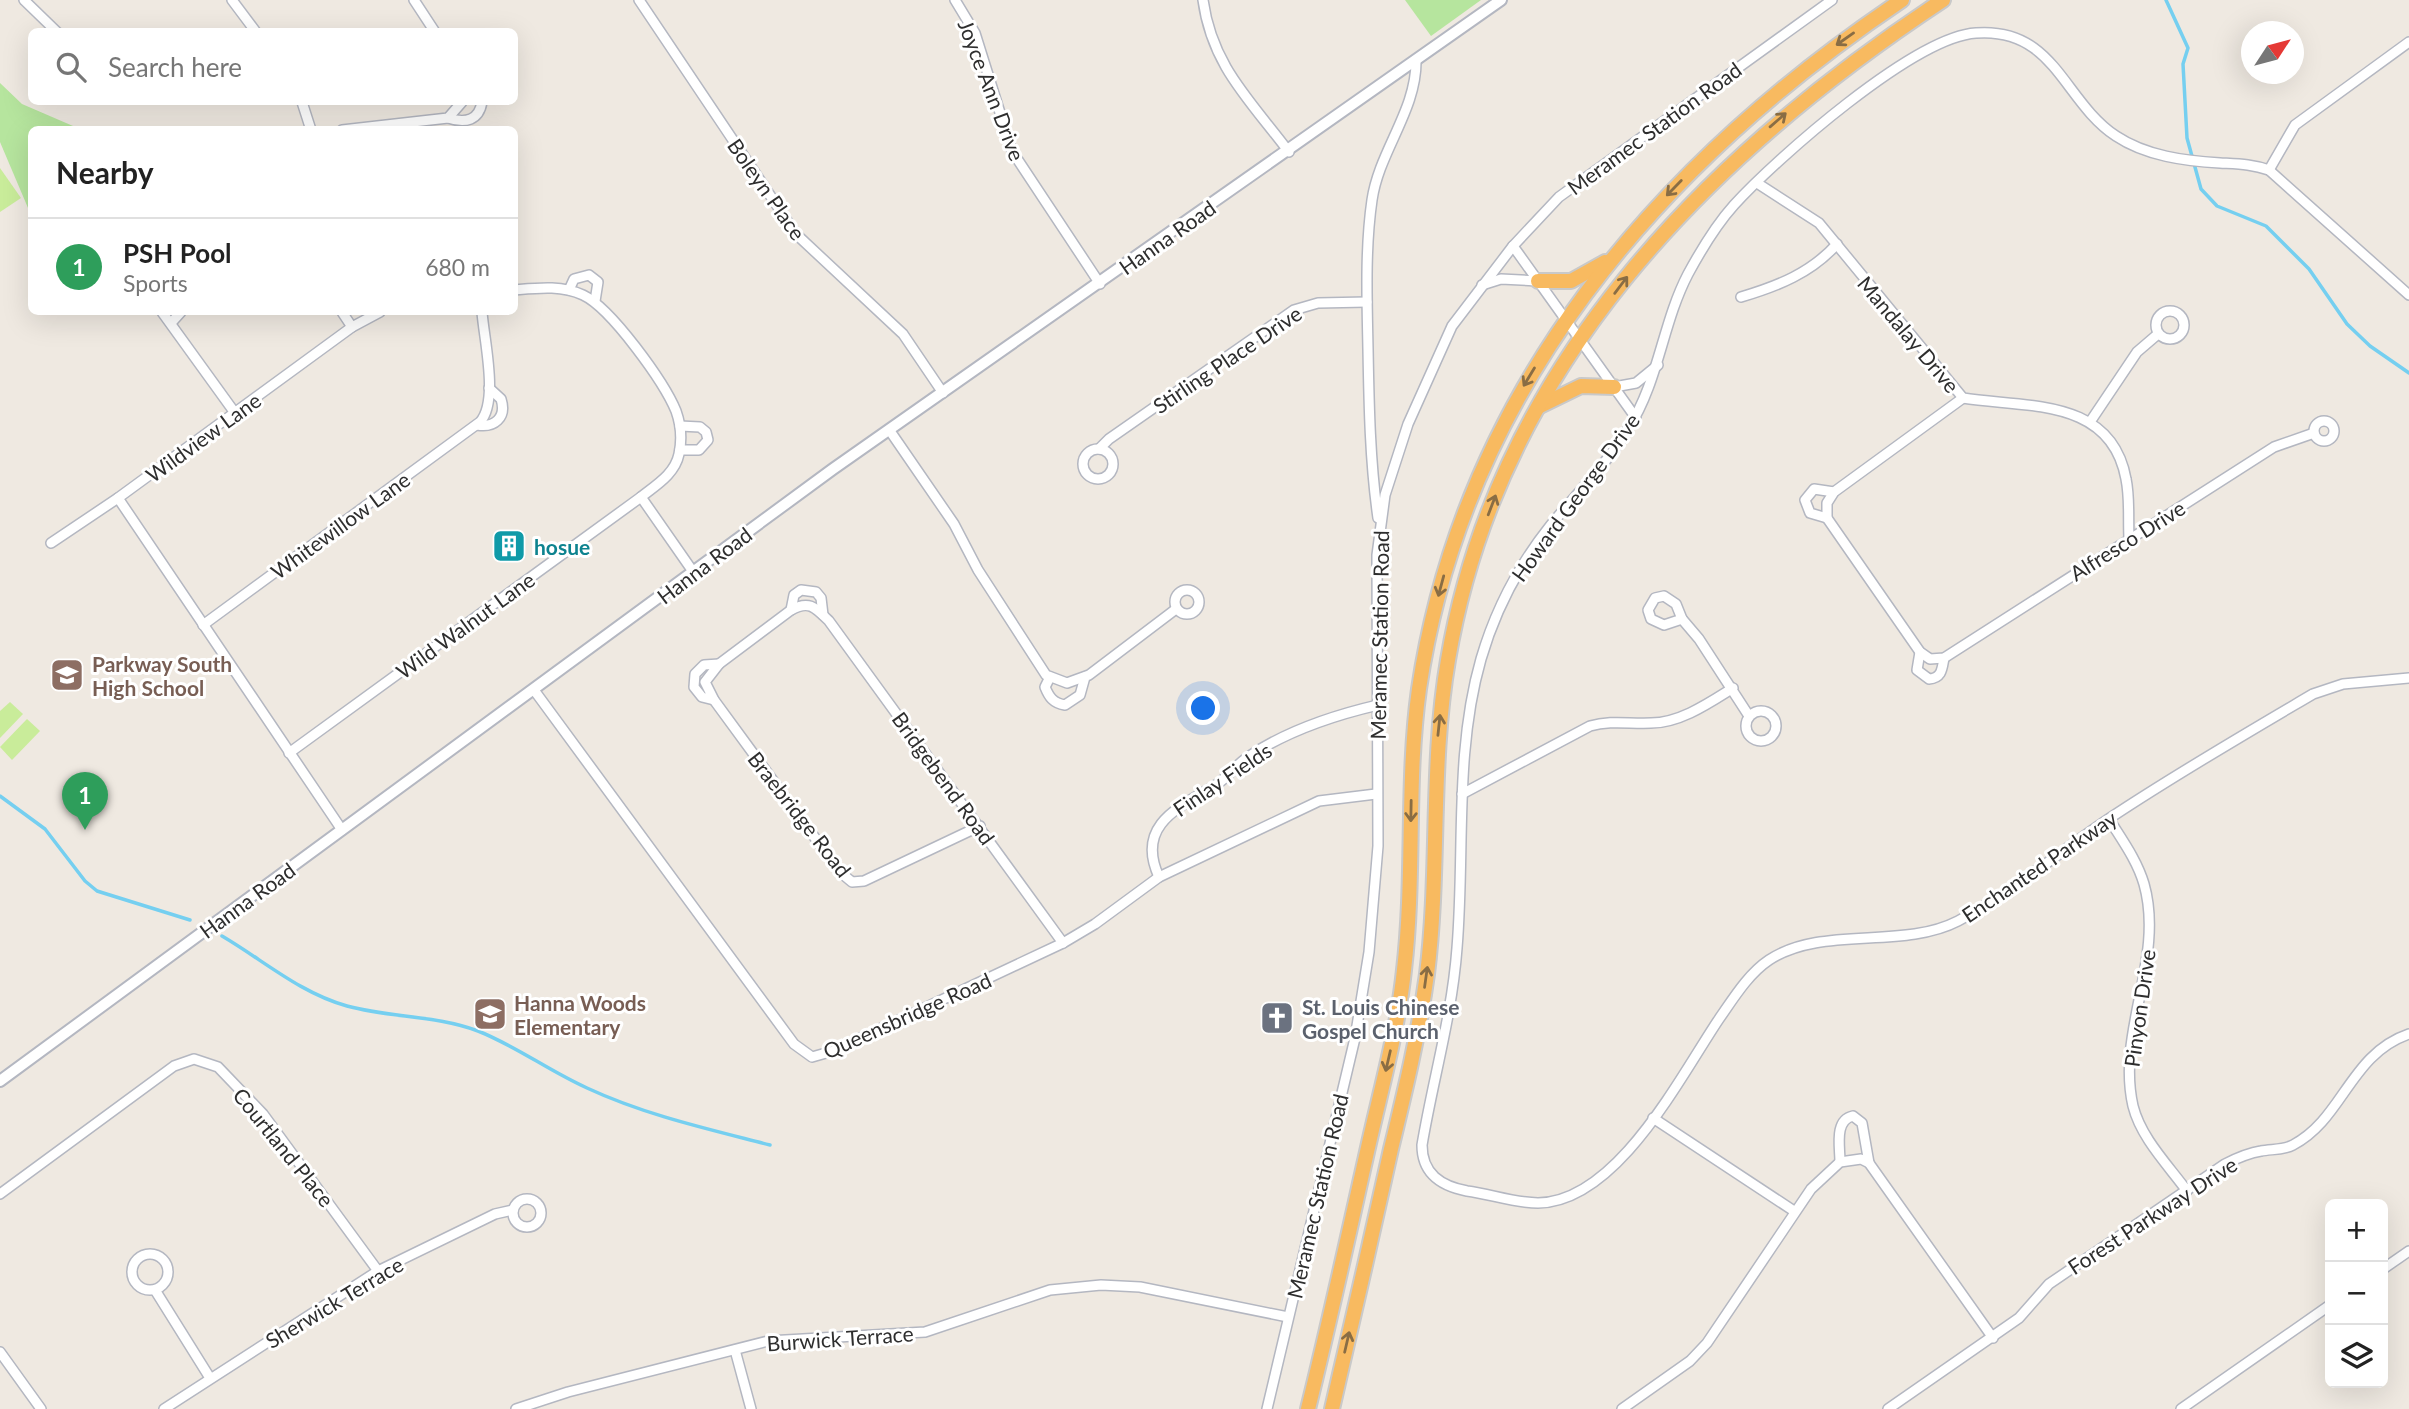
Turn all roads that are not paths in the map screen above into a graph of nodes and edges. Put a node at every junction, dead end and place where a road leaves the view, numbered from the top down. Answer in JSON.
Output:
{"nodes":[{"id":1,"x":24,"y":0,"type":"edge"},
{"id":2,"x":233,"y":0,"type":"edge"},
{"id":3,"x":414,"y":0,"type":"edge"},
{"id":4,"x":639,"y":0,"type":"edge"},
{"id":5,"x":955,"y":0,"type":"edge"},
{"id":6,"x":1203,"y":0,"type":"edge"},
{"id":7,"x":1501,"y":0,"type":"edge"},
{"id":8,"x":1832,"y":0,"type":"edge"},
{"id":9,"x":1902,"y":0,"type":"edge"},
{"id":10,"x":1942,"y":0,"type":"edge"},
{"id":11,"x":53,"y":28,"type":"edge"},
{"id":12,"x":253,"y":28,"type":"edge"},
{"id":13,"x":432,"y":28,"type":"edge"},
{"id":14,"x":2409,"y":42,"type":"edge"},
{"id":15,"x":1416,"y":60,"type":"junction"},
{"id":16,"x":303,"y":105,"type":"edge"},
{"id":17,"x":460,"y":105,"type":"edge"},
{"id":18,"x":481,"y":105,"type":"edge"},
{"id":19,"x":449,"y":118,"type":"junction"},
{"id":20,"x":310,"y":126,"type":"edge"},
{"id":21,"x":378,"y":126,"type":"edge"},
{"id":22,"x":1289,"y":152,"type":"junction"},
{"id":23,"x":2269,"y":170,"type":"junction"},
{"id":24,"x":1757,"y":183,"type":"junction"},
{"id":25,"x":1837,"y":244,"type":"junction"},
{"id":26,"x":1513,"y":246,"type":"junction"},
{"id":27,"x":1612,"y":258,"type":"junction"},
{"id":28,"x":1538,"y":281,"type":"junction"},
{"id":29,"x":1100,"y":284,"type":"junction"},
{"id":30,"x":1482,"y":285,"type":"junction"},
{"id":31,"x":518,"y":290,"type":"edge"},
{"id":32,"x":569,"y":290,"type":"junction"},
{"id":33,"x":2409,"y":295,"type":"edge"},
{"id":34,"x":1741,"y":297,"type":"dead end"},
{"id":35,"x":595,"y":301,"type":"junction"},
{"id":36,"x":1367,"y":302,"type":"junction"},
{"id":37,"x":164,"y":315,"type":"edge"},
{"id":38,"x":178,"y":315,"type":"edge"},
{"id":39,"x":344,"y":315,"type":"edge"},
{"id":40,"x":374,"y":315,"type":"edge"},
{"id":41,"x":482,"y":315,"type":"edge"},
{"id":42,"x":1566,"y":320,"type":"junction"},
{"id":43,"x":171,"y":323,"type":"junction"},
{"id":44,"x":352,"y":327,"type":"junction"},
{"id":45,"x":2158,"y":334,"type":"dead end"},
{"id":46,"x":1580,"y":340,"type":"junction"},
{"id":47,"x":1658,"y":365,"type":"junction"},
{"id":48,"x":1614,"y":387,"type":"junction"},
{"id":49,"x":489,"y":388,"type":"junction"},
{"id":50,"x":943,"y":393,"type":"junction"},
{"id":51,"x":1963,"y":398,"type":"junction"},
{"id":52,"x":1539,"y":407,"type":"junction"},
{"id":53,"x":235,"y":413,"type":"junction"},
{"id":54,"x":1636,"y":418,"type":"junction"},
{"id":55,"x":2090,"y":422,"type":"junction"},
{"id":56,"x":477,"y":425,"type":"junction"},
{"id":57,"x":680,"y":426,"type":"junction"},
{"id":58,"x":890,"y":431,"type":"junction"},
{"id":59,"x":2314,"y":433,"type":"dead end"},
{"id":60,"x":1100,"y":449,"type":"dead end"},
{"id":61,"x":680,"y":450,"type":"junction"},
{"id":62,"x":1834,"y":492,"type":"junction"},
{"id":63,"x":641,"y":497,"type":"junction"},
{"id":64,"x":118,"y":498,"type":"junction"},
{"id":65,"x":1827,"y":518,"type":"junction"},
{"id":66,"x":1380,"y":528,"type":"junction"},
{"id":67,"x":2129,"y":538,"type":"junction"},
{"id":68,"x":51,"y":543,"type":"dead end"},
{"id":69,"x":694,"y":573,"type":"junction"},
{"id":70,"x":1176,"y":609,"type":"dead end"},
{"id":71,"x":790,"y":610,"type":"junction"},
{"id":72,"x":823,"y":615,"type":"junction"},
{"id":73,"x":1682,"y":620,"type":"dead end"},
{"id":74,"x":203,"y":625,"type":"junction"},
{"id":75,"x":1920,"y":652,"type":"junction"},
{"id":76,"x":1944,"y":658,"type":"junction"},
{"id":77,"x":719,"y":664,"type":"junction"},
{"id":78,"x":1050,"y":677,"type":"junction"},
{"id":79,"x":1085,"y":677,"type":"junction"},
{"id":80,"x":2409,"y":678,"type":"edge"},
{"id":81,"x":705,"y":682,"type":"joint"},
{"id":82,"x":1732,"y":688,"type":"junction"},
{"id":83,"x":534,"y":690,"type":"junction"},
{"id":84,"x":714,"y":701,"type":"junction"},
{"id":85,"x":1378,"y":705,"type":"junction"},
{"id":86,"x":1749,"y":716,"type":"dead end"},
{"id":87,"x":289,"y":753,"type":"junction"},
{"id":88,"x":1376,"y":794,"type":"junction"},
{"id":89,"x":1462,"y":794,"type":"junction"},
{"id":90,"x":2109,"y":818,"type":"junction"},
{"id":91,"x":980,"y":826,"type":"junction"},
{"id":92,"x":342,"y":830,"type":"junction"},
{"id":93,"x":1159,"y":877,"type":"junction"},
{"id":94,"x":1063,"y":943,"type":"junction"},
{"id":95,"x":2409,"y":1034,"type":"edge"},
{"id":96,"x":0,"y":1081,"type":"edge"},
{"id":97,"x":1653,"y":1118,"type":"junction"},
{"id":98,"x":1840,"y":1162,"type":"junction"},
{"id":99,"x":1869,"y":1163,"type":"junction"},
{"id":100,"x":1427,"y":1168,"type":"joint"},
{"id":101,"x":2187,"y":1191,"type":"junction"},
{"id":102,"x":0,"y":1194,"type":"edge"},
{"id":103,"x":513,"y":1210,"type":"dead end"},
{"id":104,"x":1794,"y":1211,"type":"junction"},
{"id":105,"x":2409,"y":1251,"type":"edge"},
{"id":106,"x":2388,"y":1266,"type":"edge"},
{"id":107,"x":378,"y":1271,"type":"junction"},
{"id":108,"x":155,"y":1290,"type":"junction"},
{"id":109,"x":2325,"y":1308,"type":"edge"},
{"id":110,"x":1288,"y":1317,"type":"junction"},
{"id":111,"x":1993,"y":1338,"type":"junction"},
{"id":112,"x":735,"y":1350,"type":"junction"},
{"id":113,"x":0,"y":1352,"type":"edge"},
{"id":114,"x":209,"y":1378,"type":"junction"},
{"id":115,"x":41,"y":1409,"type":"edge"},
{"id":116,"x":164,"y":1409,"type":"edge"},
{"id":117,"x":516,"y":1409,"type":"edge"},
{"id":118,"x":751,"y":1409,"type":"edge"},
{"id":119,"x":1267,"y":1409,"type":"edge"},
{"id":120,"x":1308,"y":1409,"type":"edge"},
{"id":121,"x":1332,"y":1409,"type":"edge"},
{"id":122,"x":1622,"y":1409,"type":"edge"},
{"id":123,"x":1888,"y":1409,"type":"edge"},
{"id":124,"x":2181,"y":1409,"type":"edge"}],
"edges":[{"from":1,"to":11,"type":"street"},
{"from":2,"to":12,"type":"street"},
{"from":3,"to":13,"type":"street"},
{"from":4,"to":50,"type":"street","name":"Boleyn Place"},
{"from":5,"to":29,"type":"street","name":"Joyce Ann Drive"},
{"from":6,"to":22,"type":"street"},
{"from":7,"to":15,"type":"street","name":"Hanna Road"},
{"from":8,"to":26,"type":"street","name":"Meramec Station Road"},
{"from":9,"to":27,"type":"highway","one_way":true},
{"from":46,"to":10,"type":"highway","one_way":true},
{"from":14,"to":23,"type":"street"},
{"from":15,"to":22,"type":"street","name":"Hanna Road"},
{"from":15,"to":36,"type":"street"},
{"from":16,"to":20,"type":"street"},
{"from":17,"to":19,"type":"street"},
{"from":18,"to":19,"type":"street"},
{"from":19,"to":21,"type":"street"},
{"from":22,"to":29,"type":"street","name":"Hanna Road"},
{"from":23,"to":24,"type":"street","name":"Howard George Drive"},
{"from":23,"to":33,"type":"street"},
{"from":24,"to":25,"type":"street","name":"Mandalay Drive"},
{"from":24,"to":47,"type":"street","name":"Howard George Drive"},
{"from":25,"to":34,"type":"street"},
{"from":25,"to":51,"type":"street","name":"Mandalay Drive"},
{"from":26,"to":28,"type":"street"},
{"from":26,"to":30,"type":"street","name":"Meramec Station Road"},
{"from":27,"to":28,"type":"highway"},
{"from":27,"to":42,"type":"highway"},
{"from":28,"to":30,"type":"street"},
{"from":28,"to":42,"type":"street"},
{"from":29,"to":50,"type":"street","name":"Hanna Road"},
{"from":30,"to":66,"type":"street","name":"Meramec Station Road"},
{"from":31,"to":32,"type":"street"},
{"from":32,"to":35,"type":"street"},
{"from":32,"to":35,"type":"street"},
{"from":35,"to":57,"type":"street"},
{"from":36,"to":60,"type":"street","name":"Stirling Place Drive"},
{"from":36,"to":66,"type":"street"},
{"from":37,"to":43,"type":"street"},
{"from":38,"to":43,"type":"street"},
{"from":39,"to":44,"type":"street"},
{"from":40,"to":44,"type":"street","name":"Wildview Lane"},
{"from":41,"to":49,"type":"street","name":"Whitewillow Lane"},
{"from":42,"to":46,"type":"street"},
{"from":42,"to":120,"type":"highway","one_way":true},
{"from":43,"to":53,"type":"street"},
{"from":44,"to":53,"type":"street","name":"Wildview Lane"},
{"from":45,"to":55,"type":"street"},
{"from":46,"to":48,"type":"street"},
{"from":46,"to":52,"type":"highway"},
{"from":47,"to":48,"type":"street"},
{"from":47,"to":54,"type":"street","name":"Howard George Drive"},
{"from":48,"to":52,"type":"highway"},
{"from":48,"to":54,"type":"street"},
{"from":49,"to":56,"type":"street","name":"Whitewillow Lane"},
{"from":49,"to":56,"type":"street","name":"Whitewillow Lane"},
{"from":50,"to":58,"type":"street","name":"Hanna Road"},
{"from":51,"to":55,"type":"street","name":"Mandalay Drive"},
{"from":51,"to":62,"type":"street"},
{"from":121,"to":52,"type":"highway","one_way":true},
{"from":53,"to":64,"type":"street","name":"Wildview Lane"},
{"from":54,"to":89,"type":"street","name":"Howard George Drive"},
{"from":55,"to":67,"type":"street","name":"Mandalay Drive"},
{"from":56,"to":74,"type":"street","name":"Whitewillow Lane"},
{"from":57,"to":61,"type":"street"},
{"from":57,"to":61,"type":"street"},
{"from":58,"to":69,"type":"street","name":"Hanna Road"},
{"from":58,"to":78,"type":"street"},
{"from":59,"to":67,"type":"street","name":"Alfresco Drive"},
{"from":61,"to":63,"type":"street","name":"Wild Walnut Lane"},
{"from":62,"to":65,"type":"street"},
{"from":62,"to":65,"type":"street"},
{"from":63,"to":69,"type":"street"},
{"from":63,"to":87,"type":"street","name":"Wild Walnut Lane"},
{"from":64,"to":68,"type":"street","name":"Wildview Lane"},
{"from":64,"to":74,"type":"street"},
{"from":65,"to":75,"type":"street"},
{"from":66,"to":85,"type":"street","name":"Meramec Station Road"},
{"from":67,"to":76,"type":"street","name":"Alfresco Drive"},
{"from":69,"to":83,"type":"street","name":"Hanna Road"},
{"from":70,"to":79,"type":"street"},
{"from":71,"to":72,"type":"street"},
{"from":71,"to":72,"type":"street","name":"Bridgebend Road"},
{"from":71,"to":77,"type":"street","name":"Bridgebend Road"},
{"from":72,"to":91,"type":"street","name":"Bridgebend Road"},
{"from":73,"to":82,"type":"street"},
{"from":74,"to":87,"type":"street"},
{"from":75,"to":76,"type":"street","name":"Alfresco Drive"},
{"from":75,"to":76,"type":"street","name":"Alfresco Drive"},
{"from":77,"to":81,"type":"street","name":"Bridgebend Road"},
{"from":77,"to":84,"type":"street","name":"Braebridge Road"},
{"from":78,"to":79,"type":"street"},
{"from":78,"to":79,"type":"street"},
{"from":80,"to":90,"type":"street","name":"Enchanted Parkway"},
{"from":81,"to":84,"type":"street","name":"Braebridge Road"},
{"from":82,"to":86,"type":"street"},
{"from":82,"to":89,"type":"street"},
{"from":83,"to":92,"type":"street","name":"Hanna Road"},
{"from":83,"to":94,"type":"street","name":"Queensbridge Road"},
{"from":84,"to":91,"type":"street","name":"Braebridge Road"},
{"from":85,"to":88,"type":"street","name":"Meramec Station Road"},
{"from":85,"to":93,"type":"street","name":"Finlay Fields"},
{"from":87,"to":92,"type":"street"},
{"from":88,"to":93,"type":"street","name":"Queensbridge Road"},
{"from":88,"to":110,"type":"street","name":"Meramec Station Road"},
{"from":89,"to":100,"type":"street","name":"Howard George Drive"},
{"from":90,"to":97,"type":"street","name":"Enchanted Parkway"},
{"from":90,"to":101,"type":"street","name":"Pinyon Drive"},
{"from":91,"to":94,"type":"street","name":"Bridgebend Road"},
{"from":92,"to":96,"type":"street","name":"Hanna Road"},
{"from":93,"to":94,"type":"street","name":"Queensbridge Road"},
{"from":95,"to":101,"type":"street","name":"Forest Parkway Drive"},
{"from":97,"to":100,"type":"street","name":"Enchanted Parkway"},
{"from":97,"to":104,"type":"street"},
{"from":98,"to":99,"type":"street"},
{"from":98,"to":99,"type":"street"},
{"from":98,"to":104,"type":"street"},
{"from":99,"to":111,"type":"street"},
{"from":101,"to":111,"type":"street","name":"Forest Parkway Drive"},
{"from":102,"to":107,"type":"street","name":"Courtland Place"},
{"from":103,"to":107,"type":"street","name":"Sherwick Terrace"},
{"from":104,"to":122,"type":"street"},
{"from":105,"to":106,"type":"street"},
{"from":107,"to":114,"type":"street","name":"Sherwick Terrace"},
{"from":108,"to":108,"type":"street"},
{"from":108,"to":114,"type":"street"},
{"from":109,"to":124,"type":"street"},
{"from":110,"to":112,"type":"street","name":"Burwick Terrace"},
{"from":110,"to":119,"type":"street","name":"Meramec Station Road"},
{"from":111,"to":123,"type":"street","name":"Forest Parkway Drive"},
{"from":112,"to":117,"type":"street","name":"Burwick Terrace"},
{"from":112,"to":118,"type":"street"},
{"from":113,"to":115,"type":"street"},
{"from":114,"to":116,"type":"street","name":"Sherwick Terrace"}]}
